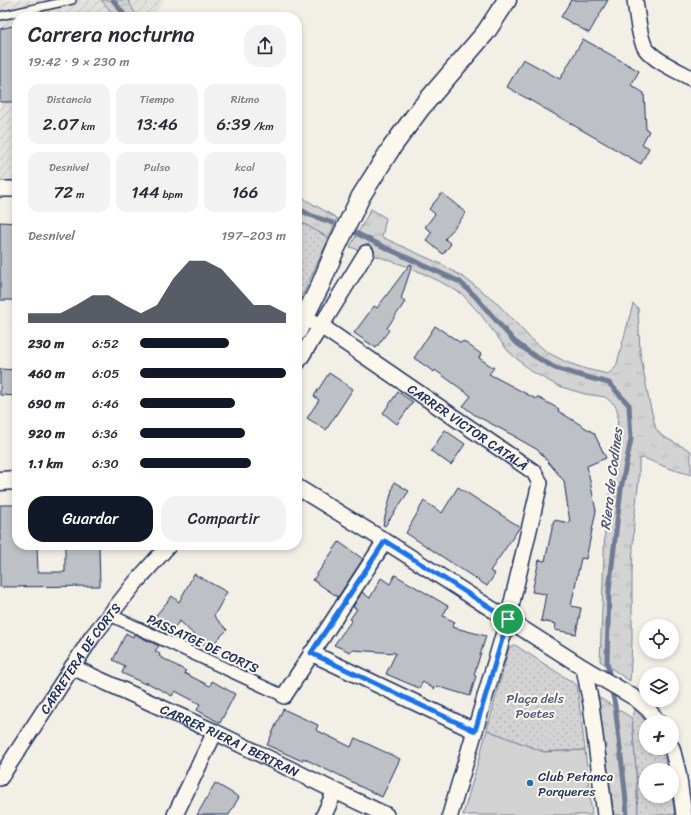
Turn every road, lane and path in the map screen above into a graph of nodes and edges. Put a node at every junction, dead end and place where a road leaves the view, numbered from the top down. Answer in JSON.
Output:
{"nodes":[{"id":1,"x":72,"y":0,"type":"edge"},
{"id":2,"x":507,"y":0,"type":"edge"},
{"id":3,"x":635,"y":0,"type":"edge"},
{"id":4,"x":18,"y":12,"type":"edge"},
{"id":5,"x":12,"y":13,"type":"edge"},
{"id":6,"x":0,"y":16,"type":"edge"},
{"id":7,"x":691,"y":78,"type":"edge"},
{"id":8,"x":0,"y":188,"type":"edge"},
{"id":9,"x":12,"y":189,"type":"edge"},
{"id":10,"x":366,"y":253,"type":"dead end"},
{"id":11,"x":302,"y":323,"type":"edge"},
{"id":12,"x":302,"y":325,"type":"edge"},
{"id":13,"x":322,"y":326,"type":"junction"},
{"id":14,"x":302,"y":356,"type":"edge"},
{"id":15,"x":0,"y":480,"type":"edge"},
{"id":16,"x":12,"y":480,"type":"edge"},
{"id":17,"x":302,"y":490,"type":"edge"},
{"id":18,"x":385,"y":541,"type":"junction"},
{"id":19,"x":165,"y":550,"type":"edge"},
{"id":20,"x":110,"y":615,"type":"junction"},
{"id":21,"x":508,"y":619,"type":"junction"},
{"id":22,"x":311,"y":653,"type":"junction"},
{"id":23,"x":72,"y":667,"type":"junction"},
{"id":24,"x":584,"y":668,"type":"junction"},
{"id":25,"x":284,"y":696,"type":"joint"},
{"id":26,"x":653,"y":715,"type":"edge"},
{"id":27,"x":475,"y":731,"type":"junction"},
{"id":28,"x":214,"y":732,"type":"junction"},
{"id":29,"x":674,"y":755,"type":"edge"},
{"id":30,"x":0,"y":778,"type":"edge"},
{"id":31,"x":335,"y":791,"type":"junction"},
{"id":32,"x":175,"y":815,"type":"edge"},
{"id":33,"x":324,"y":815,"type":"edge"},
{"id":34,"x":386,"y":815,"type":"edge"},
{"id":35,"x":450,"y":815,"type":"edge"},
{"id":36,"x":605,"y":815,"type":"edge"},
{"id":37,"x":684,"y":815,"type":"edge"}],
"edges":[{"from":1,"to":4,"type":"lane"},
{"from":2,"to":11,"type":"street"},
{"from":3,"to":7,"type":"street"},
{"from":5,"to":6,"type":"lane"},
{"from":8,"to":9,"type":"street"},
{"from":10,"to":13,"type":"street"},
{"from":12,"to":13,"type":"street","name":"CARRER VICTOR CATALÀ"},
{"from":13,"to":14,"type":"street"},
{"from":13,"to":21,"type":"street","name":"CARRER VICTOR CATALÀ"},
{"from":15,"to":16,"type":"street"},
{"from":17,"to":18,"type":"street"},
{"from":18,"to":21,"type":"street"},
{"from":18,"to":22,"type":"street"},
{"from":19,"to":20,"type":"street","name":"CARRETERA DE CORTS"},
{"from":20,"to":23,"type":"street","name":"CARRETERA DE CORTS"},
{"from":20,"to":25,"type":"street","name":"PASSATGE DE CORTS"},
{"from":21,"to":24,"type":"street"},
{"from":21,"to":27,"type":"street","name":"CARRER VICTOR CATALÀ"},
{"from":22,"to":25,"type":"street"},
{"from":22,"to":27,"type":"street"},
{"from":23,"to":28,"type":"street","name":"CARRER RIERA I BERTRAN"},
{"from":23,"to":30,"type":"street","name":"CARRETERA DE CORTS"},
{"from":24,"to":26,"type":"street"},
{"from":24,"to":36,"type":"street"},
{"from":27,"to":35,"type":"street","name":"CARRER VICTOR CATALÀ"},
{"from":28,"to":31,"type":"street","name":"CARRER RIERA I BERTRAN"},
{"from":28,"to":32,"type":"street"},
{"from":29,"to":37,"type":"street"},
{"from":31,"to":33,"type":"street"},
{"from":31,"to":34,"type":"street","name":"CARRER RIERA I BERTRAN"}]}
